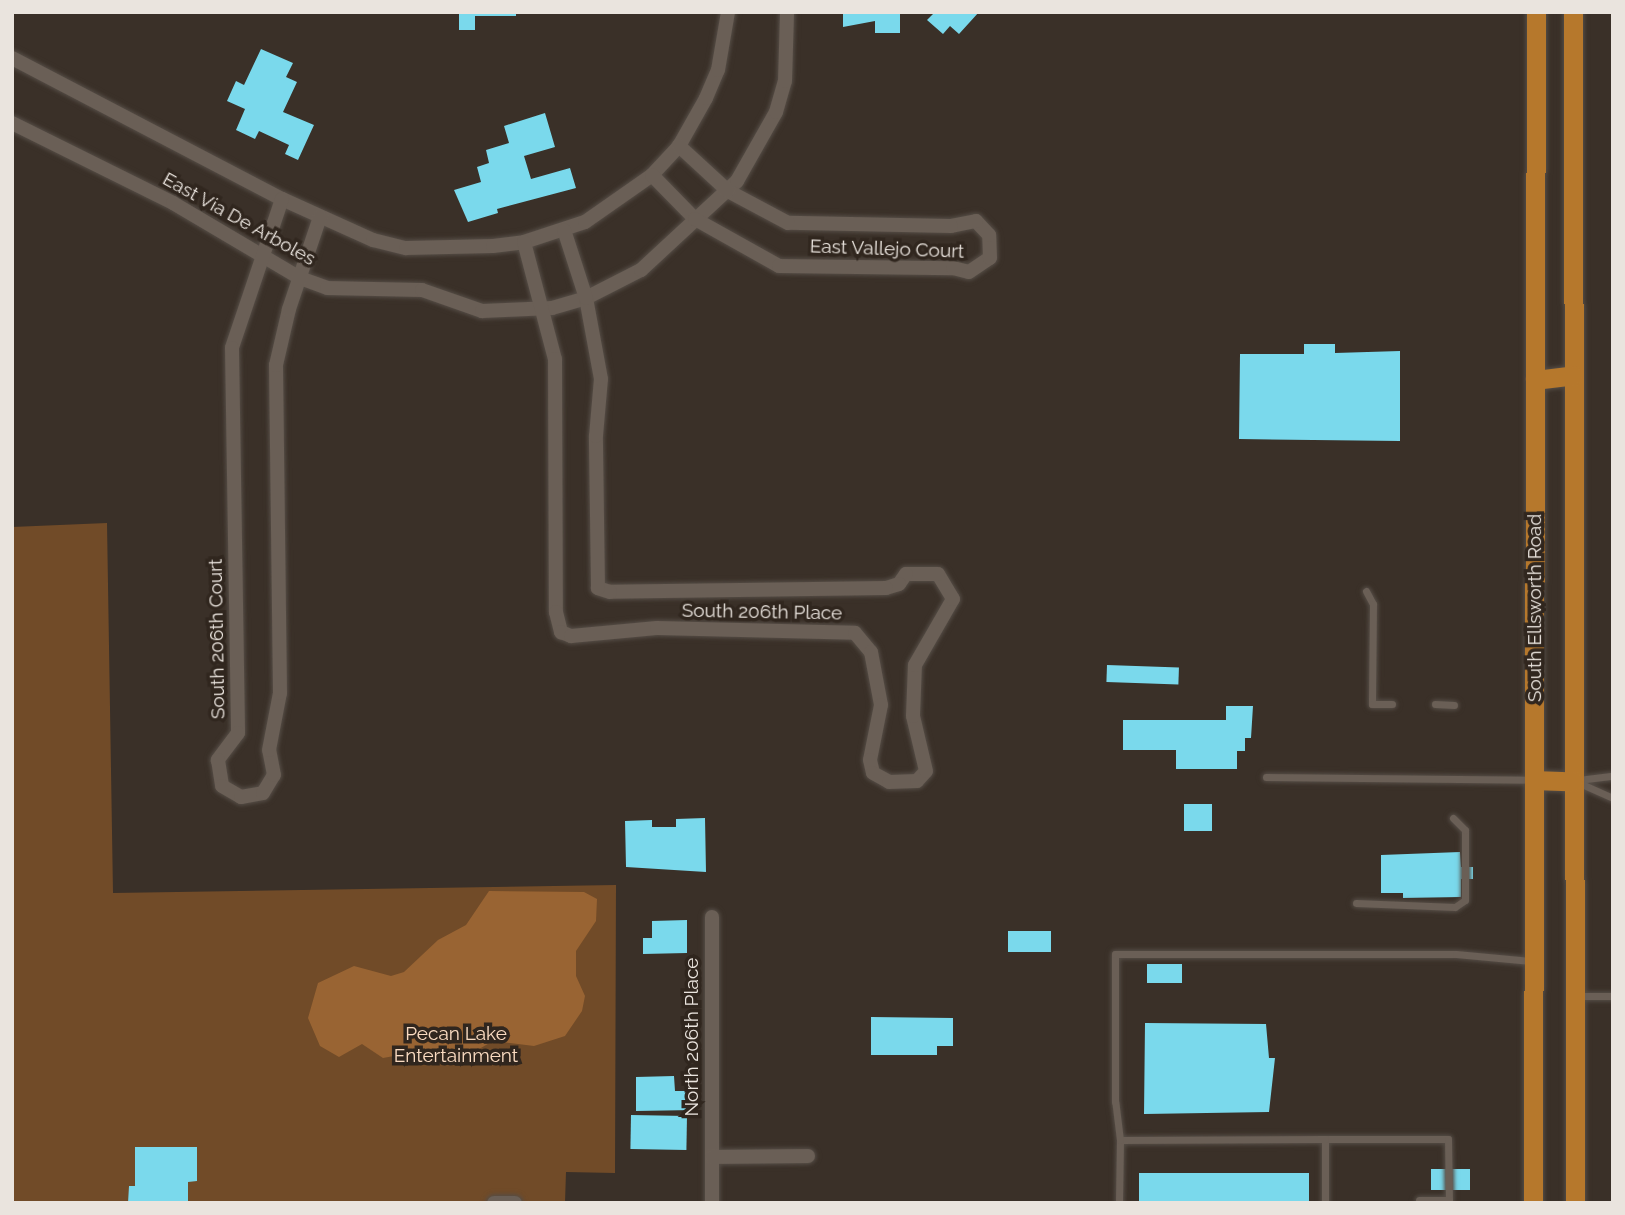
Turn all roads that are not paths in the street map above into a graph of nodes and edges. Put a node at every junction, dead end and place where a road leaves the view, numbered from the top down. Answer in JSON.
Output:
{"nodes":[{"id":1,"x":728,"y":12,"type":"edge"},
{"id":2,"x":787,"y":12,"type":"edge"},
{"id":3,"x":1536,"y":12,"type":"edge"},
{"id":4,"x":1573,"y":12,"type":"edge"},
{"id":5,"x":12,"y":58,"type":"edge"},
{"id":6,"x":12,"y":123,"type":"edge"},
{"id":7,"x":679,"y":146,"type":"junction"},
{"id":8,"x":652,"y":175,"type":"junction"},
{"id":9,"x":728,"y":191,"type":"junction"},
{"id":10,"x":282,"y":199,"type":"junction"},
{"id":11,"x":320,"y":217,"type":"junction"},
{"id":12,"x":695,"y":219,"type":"junction"},
{"id":13,"x":564,"y":230,"type":"junction"},
{"id":14,"x":524,"y":242,"type":"junction"},
{"id":15,"x":263,"y":256,"type":"junction"},
{"id":16,"x":300,"y":278,"type":"junction"},
{"id":17,"x":586,"y":298,"type":"junction"},
{"id":18,"x":542,"y":309,"type":"junction"},
{"id":19,"x":1573,"y":375,"type":"junction"},
{"id":20,"x":1535,"y":380,"type":"junction"},
{"id":21,"x":1366,"y":591,"type":"dead end"},
{"id":22,"x":1392,"y":704,"type":"dead end"},
{"id":23,"x":1435,"y":704,"type":"dead end"},
{"id":24,"x":1454,"y":705,"type":"dead end"},
{"id":25,"x":1613,"y":776,"type":"edge"},
{"id":26,"x":1266,"y":777,"type":"dead end"},
{"id":27,"x":1535,"y":780,"type":"junction"},
{"id":28,"x":1573,"y":781,"type":"junction"},
{"id":29,"x":1613,"y":798,"type":"edge"},
{"id":30,"x":1453,"y":818,"type":"dead end"},
{"id":31,"x":1356,"y":903,"type":"dead end"},
{"id":32,"x":712,"y":918,"type":"dead end"},
{"id":33,"x":1535,"y":962,"type":"junction"},
{"id":34,"x":1574,"y":996,"type":"junction"},
{"id":35,"x":1613,"y":996,"type":"edge"},
{"id":36,"x":1325,"y":1139,"type":"junction"},
{"id":37,"x":1120,"y":1140,"type":"junction"},
{"id":38,"x":808,"y":1156,"type":"dead end"},
{"id":39,"x":712,"y":1157,"type":"junction"},
{"id":40,"x":1419,"y":1200,"type":"dead end"},
{"id":41,"x":494,"y":1203,"type":"edge"},
{"id":42,"x":515,"y":1203,"type":"edge"},
{"id":43,"x":712,"y":1203,"type":"edge"},
{"id":44,"x":1119,"y":1203,"type":"edge"},
{"id":45,"x":1325,"y":1203,"type":"edge"},
{"id":46,"x":1533,"y":1203,"type":"edge"},
{"id":47,"x":1575,"y":1203,"type":"edge"}],
"edges":[{"from":1,"to":7,"type":"street","name":"East Via De Arboles"},
{"from":2,"to":9,"type":"street","name":"East Via De Arboles"},
{"from":3,"to":20,"type":"main road","name":"South Ellsworth Road"},
{"from":4,"to":19,"type":"main road","name":"South Ellsworth Road"},
{"from":5,"to":10,"type":"street","name":"East Via De Arboles"},
{"from":6,"to":15,"type":"street","name":"East Via De Arboles"},
{"from":7,"to":8,"type":"street","name":"East Via De Arboles"},
{"from":7,"to":9,"type":"street","name":"East Vallejo Court"},
{"from":8,"to":12,"type":"street","name":"East Vallejo Court"},
{"from":8,"to":13,"type":"street","name":"East Via De Arboles"},
{"from":9,"to":12,"type":"street","name":"East Via De Arboles"},
{"from":9,"to":12,"type":"street","name":"East Vallejo Court"},
{"from":10,"to":11,"type":"street","name":"East Via De Arboles"},
{"from":10,"to":15,"type":"street"},
{"from":11,"to":14,"type":"street","name":"East Via De Arboles"},
{"from":11,"to":16,"type":"street"},
{"from":12,"to":17,"type":"street","name":"East Via De Arboles"},
{"from":13,"to":14,"type":"street","name":"East Via De Arboles"},
{"from":13,"to":17,"type":"street"},
{"from":14,"to":18,"type":"street"},
{"from":15,"to":16,"type":"street","name":"East Via De Arboles"},
{"from":15,"to":16,"type":"street","name":"South 206th Court"},
{"from":16,"to":18,"type":"street","name":"East Via De Arboles"},
{"from":17,"to":18,"type":"street","name":"East Via De Arboles"},
{"from":17,"to":18,"type":"street","name":"South 206th Place"},
{"from":19,"to":20,"type":"main road"},
{"from":19,"to":28,"type":"main road","name":"South Ellsworth Road"},
{"from":20,"to":27,"type":"main road","name":"South Ellsworth Road"},
{"from":21,"to":22,"type":"lane"},
{"from":23,"to":24,"type":"lane"},
{"from":25,"to":28,"type":"lane"},
{"from":26,"to":27,"type":"lane"},
{"from":27,"to":28,"type":"main road"},
{"from":27,"to":33,"type":"main road","name":"South Ellsworth Road"},
{"from":28,"to":29,"type":"lane"},
{"from":28,"to":34,"type":"main road","name":"South Ellsworth Road"},
{"from":30,"to":31,"type":"lane"},
{"from":32,"to":39,"type":"street","name":"North 206th Place"},
{"from":33,"to":37,"type":"lane"},
{"from":33,"to":46,"type":"main road","name":"South Ellsworth Road"},
{"from":34,"to":35,"type":"lane"},
{"from":34,"to":47,"type":"main road","name":"South Ellsworth Road"},
{"from":36,"to":37,"type":"lane"},
{"from":36,"to":40,"type":"lane"},
{"from":36,"to":45,"type":"lane"},
{"from":37,"to":44,"type":"lane"},
{"from":38,"to":39,"type":"street"},
{"from":39,"to":43,"type":"street"},
{"from":41,"to":42,"type":"street"}]}
